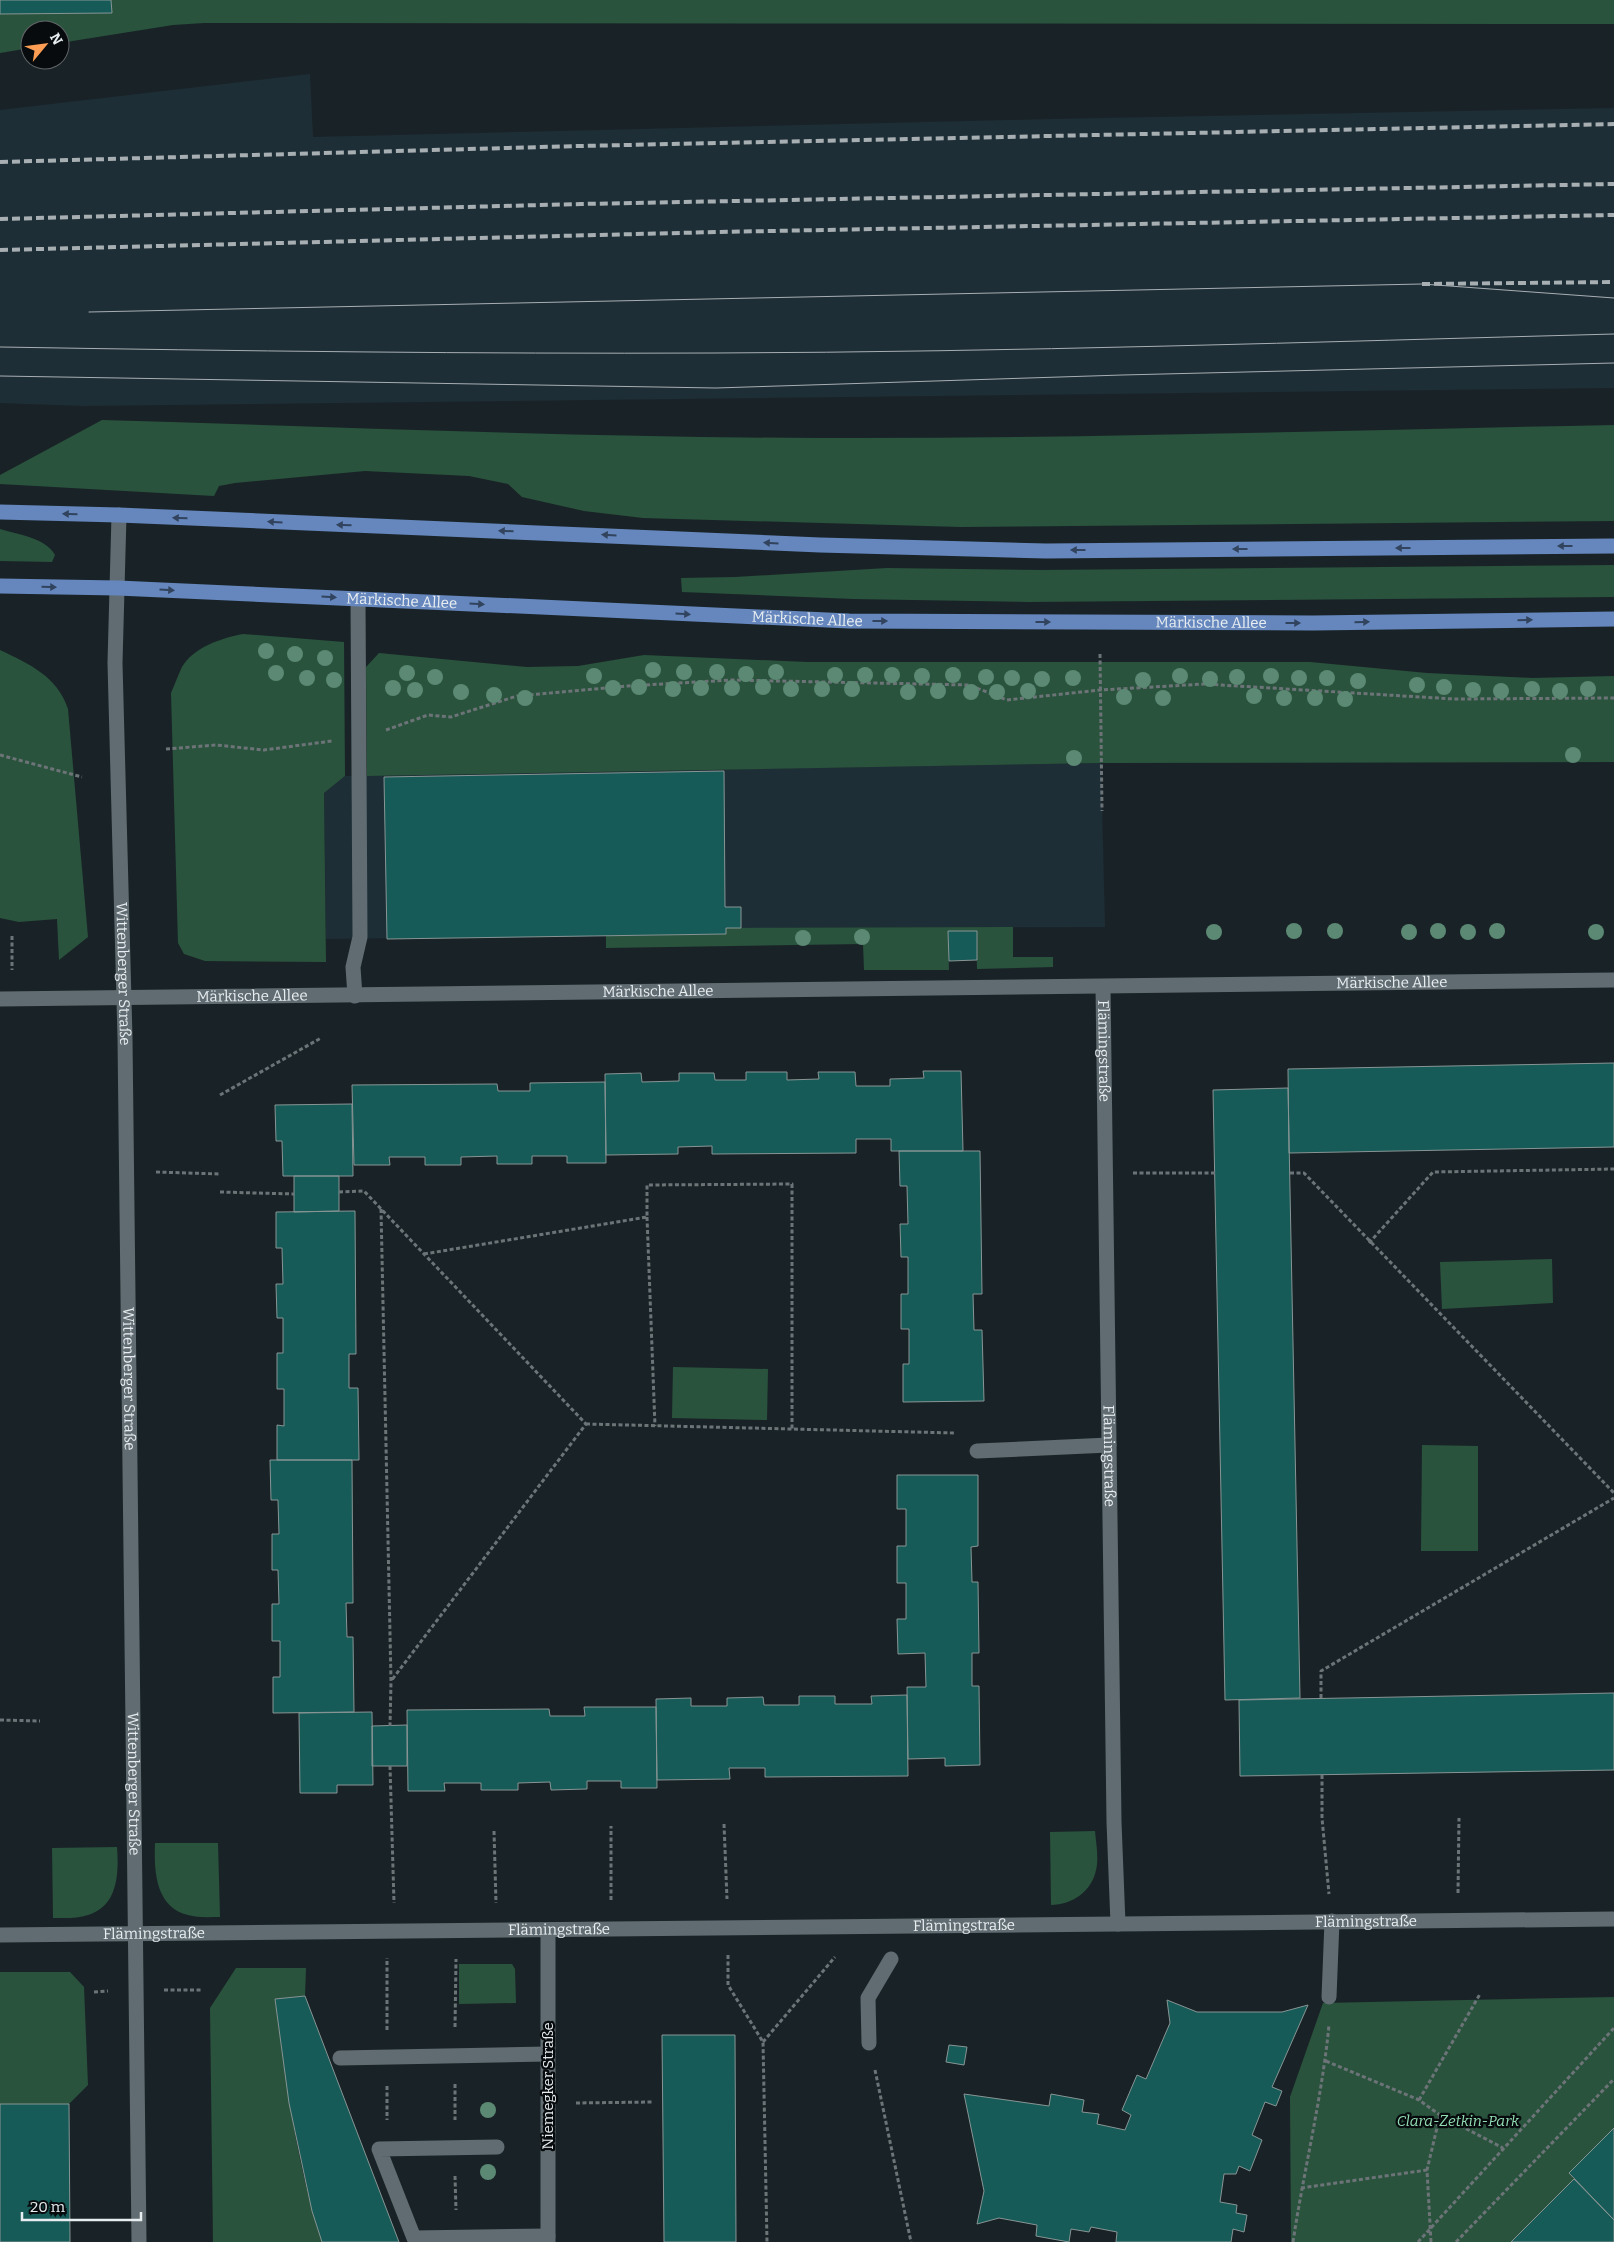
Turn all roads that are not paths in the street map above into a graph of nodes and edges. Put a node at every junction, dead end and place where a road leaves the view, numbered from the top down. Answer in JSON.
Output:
{"nodes":[{"id":1,"x":0,"y":512,"type":"edge"},
{"id":2,"x":119,"y":515,"type":"junction"},
{"id":3,"x":1614,"y":546,"type":"edge"},
{"id":4,"x":0,"y":586,"type":"edge"},
{"id":5,"x":118,"y":588,"type":"junction"},
{"id":6,"x":358,"y":599,"type":"junction"},
{"id":7,"x":1614,"y":619,"type":"edge"},
{"id":8,"x":1614,"y":980,"type":"edge"},
{"id":9,"x":1103,"y":987,"type":"junction"},
{"id":10,"x":355,"y":996,"type":"junction"},
{"id":11,"x":124,"y":998,"type":"junction"},
{"id":12,"x":6,"y":999,"type":"edge"},
{"id":13,"x":1109,"y":1445,"type":"junction"},
{"id":14,"x":977,"y":1451,"type":"dead end"},
{"id":15,"x":1614,"y":1919,"type":"edge"},
{"id":16,"x":1332,"y":1922,"type":"junction"},
{"id":17,"x":1118,"y":1924,"type":"junction"},
{"id":18,"x":548,"y":1930,"type":"junction"},
{"id":19,"x":136,"y":1934,"type":"junction"},
{"id":20,"x":0,"y":1935,"type":"edge"},
{"id":21,"x":891,"y":1959,"type":"dead end"},
{"id":22,"x":1329,"y":1997,"type":"road end"},
{"id":23,"x":870,"y":2043,"type":"road end"},
{"id":24,"x":548,"y":2054,"type":"junction"},
{"id":25,"x":340,"y":2058,"type":"dead end"},
{"id":26,"x":497,"y":2147,"type":"dead end"},
{"id":27,"x":548,"y":2239,"type":"edge"},
{"id":28,"x":140,"y":2242,"type":"edge"}],
"edges":[{"from":2,"to":1,"type":"main road","one_way":true},
{"from":3,"to":2,"type":"main road","one_way":true},
{"from":2,"to":5,"type":"street","name":"Wittenberger Straße"},
{"from":4,"to":5,"type":"main road","name":"Märkische Allee","one_way":true},
{"from":5,"to":6,"type":"main road","name":"Märkische Allee","one_way":true},
{"from":5,"to":11,"type":"street","name":"Wittenberger Straße"},
{"from":6,"to":7,"type":"main road","name":"Märkische Allee","one_way":true},
{"from":6,"to":10,"type":"street"},
{"from":8,"to":9,"type":"street","name":"Märkische Allee"},
{"from":9,"to":10,"type":"street","name":"Märkische Allee"},
{"from":9,"to":13,"type":"street","name":"Flämingstraße"},
{"from":10,"to":11,"type":"street","name":"Märkische Allee"},
{"from":11,"to":12,"type":"street","name":"Märkische Allee"},
{"from":11,"to":19,"type":"street","name":"Wittenberger Straße"},
{"from":13,"to":14,"type":"street"},
{"from":13,"to":17,"type":"street","name":"Flämingstraße"},
{"from":15,"to":16,"type":"street","name":"Flämingstraße"},
{"from":16,"to":17,"type":"street","name":"Flämingstraße"},
{"from":16,"to":22,"type":"street"},
{"from":17,"to":18,"type":"street","name":"Flämingstraße"},
{"from":18,"to":19,"type":"street","name":"Flämingstraße"},
{"from":18,"to":24,"type":"street","name":"Niemegker Straße"},
{"from":19,"to":20,"type":"street","name":"Flämingstraße"},
{"from":19,"to":28,"type":"street","name":"Wittenberger Straße"},
{"from":21,"to":23,"type":"street"},
{"from":24,"to":25,"type":"street"},
{"from":24,"to":27,"type":"street","name":"Niemegker Straße"},
{"from":26,"to":27,"type":"street"}]}
